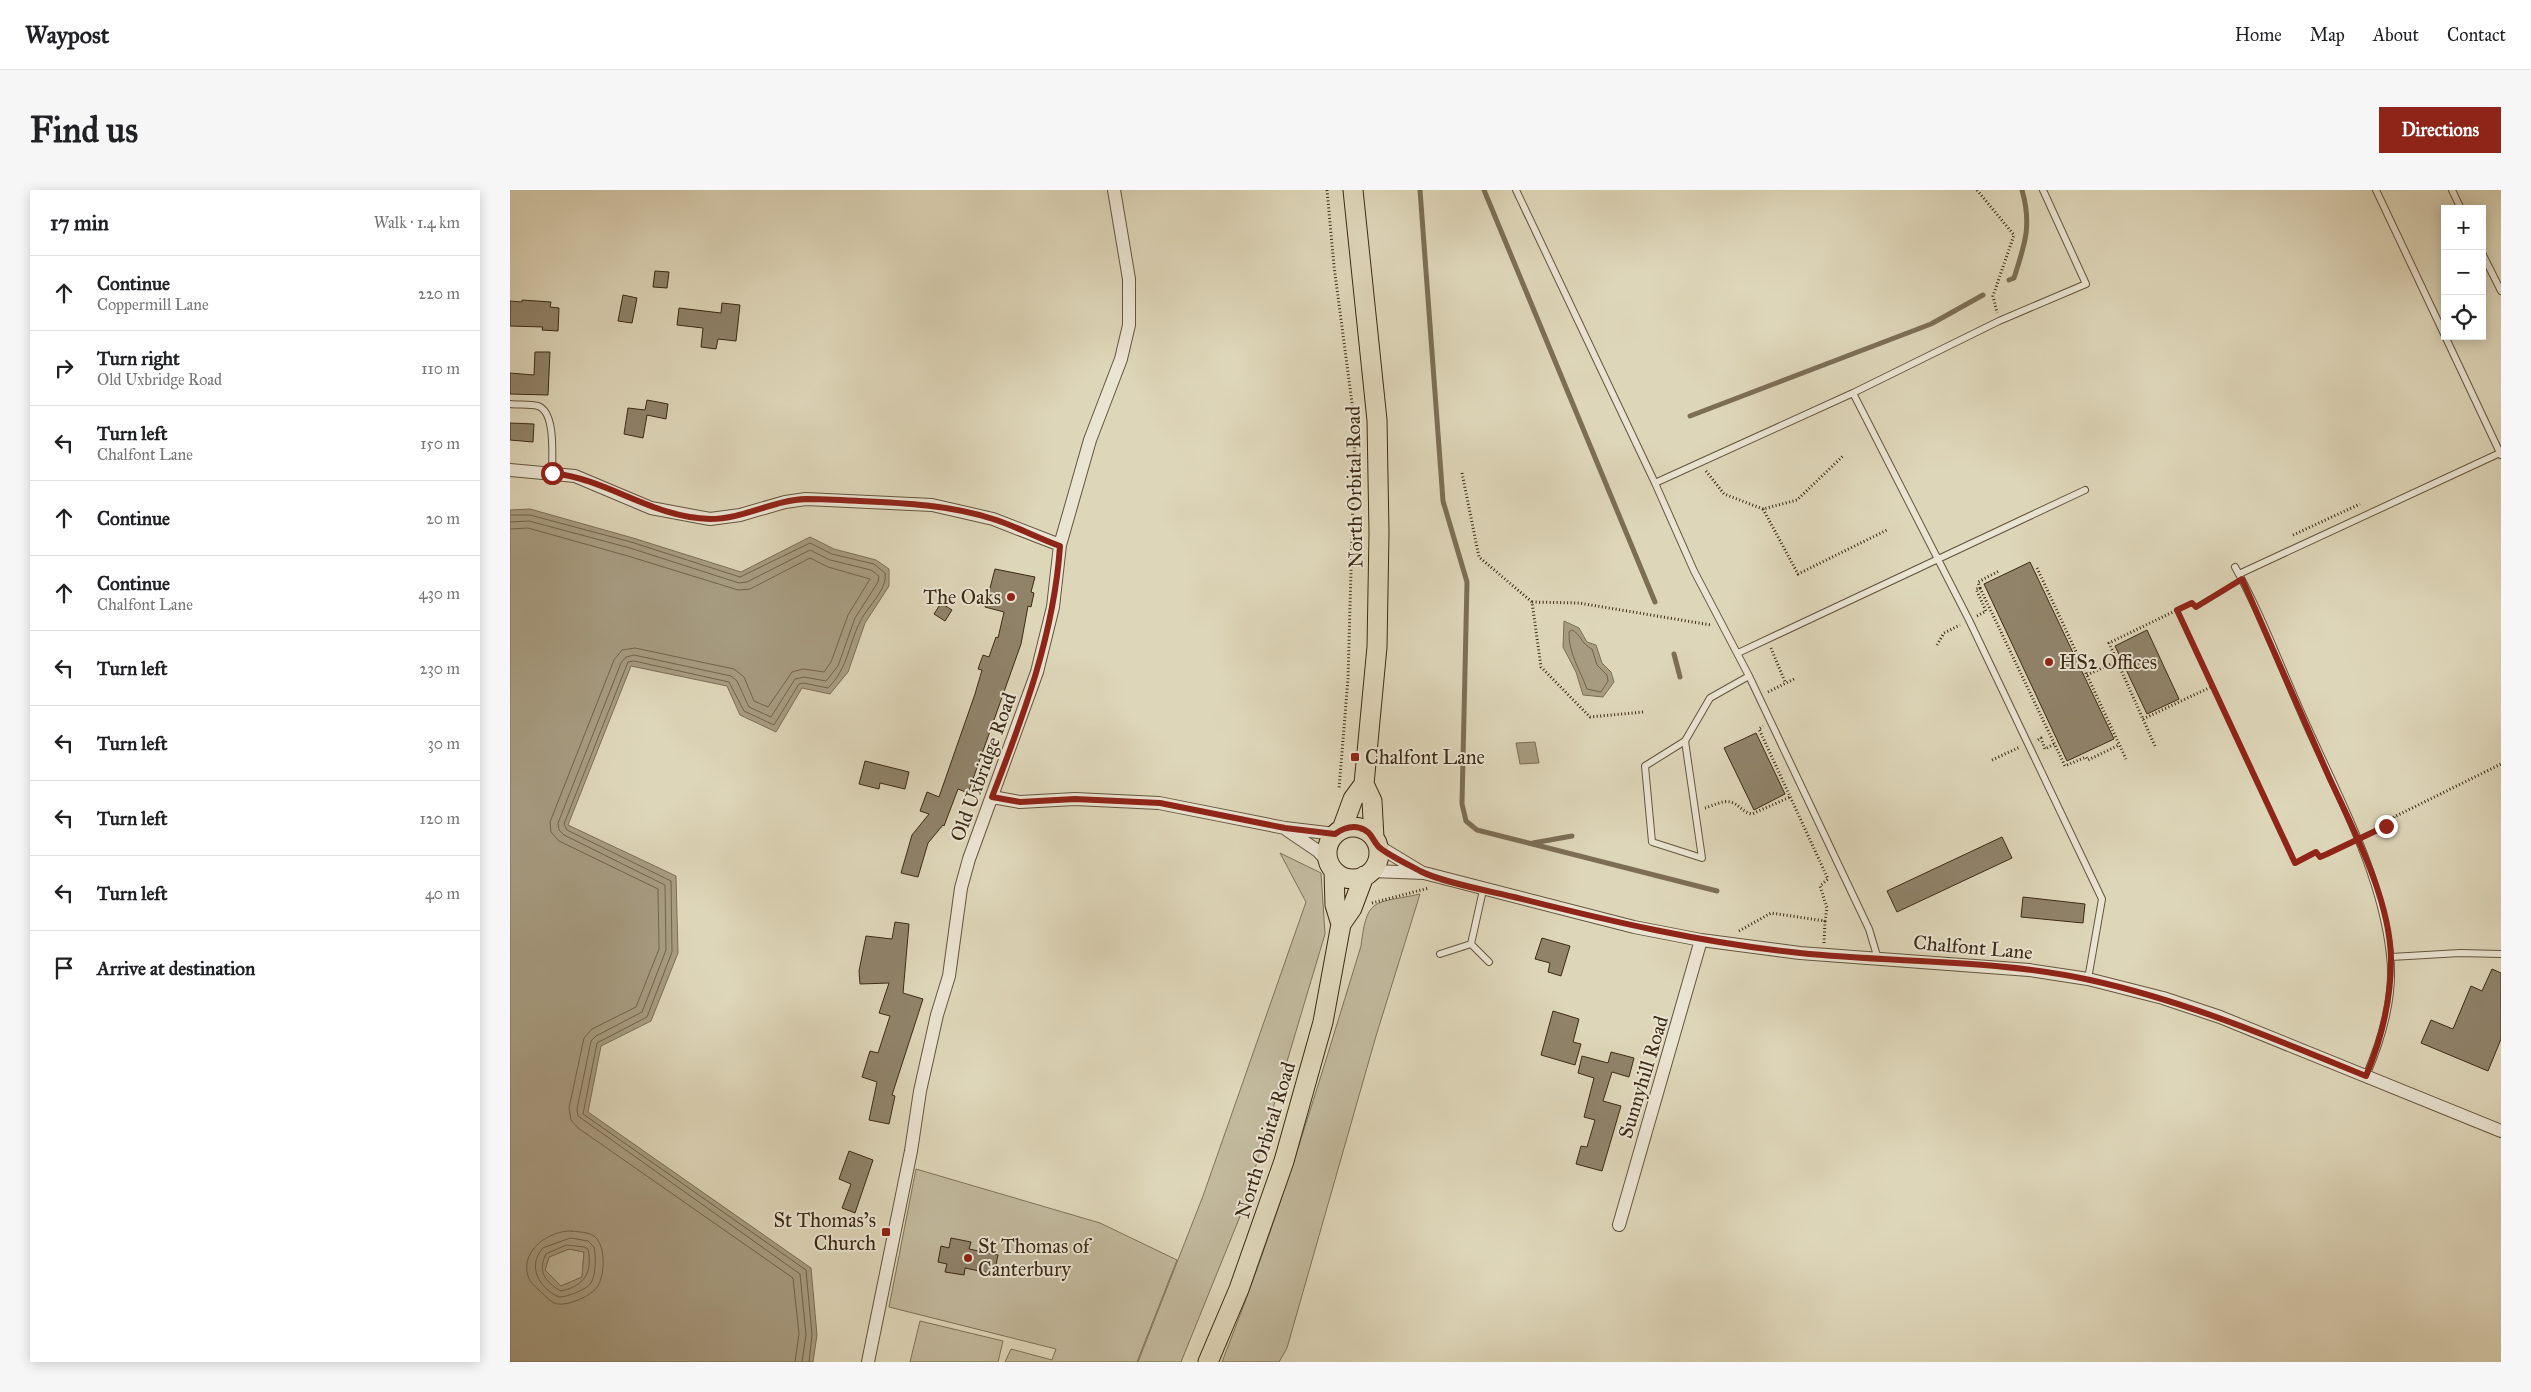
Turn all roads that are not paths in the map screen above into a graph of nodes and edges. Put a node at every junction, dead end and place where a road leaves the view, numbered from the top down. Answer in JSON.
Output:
{"nodes":[{"id":1,"x":1114,"y":190,"type":"edge"},
{"id":2,"x":1353,"y":190,"type":"edge"},
{"id":3,"x":1516,"y":190,"type":"edge"},
{"id":4,"x":2043,"y":190,"type":"edge"},
{"id":5,"x":2376,"y":190,"type":"edge"},
{"id":6,"x":2452,"y":190,"type":"edge"},
{"id":7,"x":2459,"y":205,"type":"edge"},
{"id":8,"x":2486,"y":261,"type":"edge"},
{"id":9,"x":2501,"y":291,"type":"edge"},
{"id":10,"x":2441,"y":328,"type":"edge"},
{"id":11,"x":2447,"y":340,"type":"edge"},
{"id":12,"x":1853,"y":393,"type":"junction"},
{"id":13,"x":510,"y":404,"type":"edge"},
{"id":14,"x":2500,"y":454,"type":"edge"},
{"id":15,"x":510,"y":470,"type":"edge"},
{"id":16,"x":552,"y":473,"type":"junction"},
{"id":17,"x":1655,"y":483,"type":"junction"},
{"id":18,"x":2085,"y":490,"type":"dead end"},
{"id":19,"x":1060,"y":546,"type":"junction"},
{"id":20,"x":1938,"y":558,"type":"junction"},
{"id":21,"x":2236,"y":567,"type":"dead end"},
{"id":22,"x":2240,"y":577,"type":"junction"},
{"id":23,"x":1738,"y":653,"type":"junction"},
{"id":24,"x":1749,"y":676,"type":"junction"},
{"id":25,"x":1685,"y":741,"type":"junction"},
{"id":26,"x":1364,"y":784,"type":"junction"},
{"id":27,"x":992,"y":797,"type":"junction"},
{"id":28,"x":1285,"y":828,"type":"junction"},
{"id":29,"x":1338,"y":832,"type":"junction"},
{"id":30,"x":1376,"y":842,"type":"junction"},
{"id":31,"x":1331,"y":867,"type":"junction"},
{"id":32,"x":1424,"y":873,"type":"junction"},
{"id":33,"x":1368,"y":874,"type":"junction"},
{"id":34,"x":1483,"y":890,"type":"junction"},
{"id":35,"x":1341,"y":924,"type":"junction"},
{"id":36,"x":1701,"y":940,"type":"junction"},
{"id":37,"x":1471,"y":944,"type":"junction"},
{"id":38,"x":1440,"y":954,"type":"dead end"},
{"id":39,"x":2501,"y":954,"type":"edge"},
{"id":40,"x":2391,"y":957,"type":"junction"},
{"id":41,"x":1878,"y":959,"type":"junction"},
{"id":42,"x":1489,"y":962,"type":"dead end"},
{"id":43,"x":2088,"y":979,"type":"junction"},
{"id":44,"x":2366,"y":1076,"type":"junction"},
{"id":45,"x":2501,"y":1131,"type":"edge"},
{"id":46,"x":1619,"y":1225,"type":"dead end"},
{"id":47,"x":868,"y":1362,"type":"edge"},
{"id":48,"x":1208,"y":1362,"type":"edge"}],
"edges":[{"from":1,"to":19,"type":"street","name":"Old Uxbridge Road"},
{"from":2,"to":26,"type":"main road","name":"North Orbital Road"},
{"from":3,"to":17,"type":"lane"},
{"from":4,"to":12,"type":"lane"},
{"from":5,"to":10,"type":"lane"},
{"from":6,"to":7,"type":"lane"},
{"from":8,"to":9,"type":"lane"},
{"from":11,"to":14,"type":"lane"},
{"from":12,"to":17,"type":"lane"},
{"from":12,"to":20,"type":"lane"},
{"from":13,"to":16,"type":"lane"},
{"from":14,"to":22,"type":"lane"},
{"from":15,"to":16,"type":"street"},
{"from":16,"to":19,"type":"street"},
{"from":17,"to":23,"type":"lane"},
{"from":18,"to":20,"type":"lane"},
{"from":19,"to":27,"type":"street","name":"Old Uxbridge Road"},
{"from":20,"to":23,"type":"lane"},
{"from":20,"to":43,"type":"lane"},
{"from":21,"to":22,"type":"lane"},
{"from":22,"to":40,"type":"lane"},
{"from":23,"to":24,"type":"lane"},
{"from":24,"to":25,"type":"lane"},
{"from":24,"to":41,"type":"lane"},
{"from":25,"to":25,"type":"lane"},
{"from":26,"to":29,"type":"main road","name":"North Orbital Road"},
{"from":26,"to":30,"type":"main road","name":"North Orbital Road"},
{"from":27,"to":28,"type":"street"},
{"from":27,"to":47,"type":"street","name":"Old Uxbridge Road"},
{"from":28,"to":29,"type":"street"},
{"from":28,"to":31,"type":"street"},
{"from":29,"to":30,"type":"main road"},
{"from":29,"to":31,"type":"main road"},
{"from":30,"to":32,"type":"street","name":"Chalfont Lane"},
{"from":30,"to":33,"type":"main road"},
{"from":31,"to":33,"type":"main road"},
{"from":31,"to":35,"type":"main road","name":"North Orbital Road"},
{"from":32,"to":33,"type":"street","name":"Chalfont Lane"},
{"from":32,"to":34,"type":"street","name":"Chalfont Lane"},
{"from":33,"to":35,"type":"main road","name":"North Orbital Road"},
{"from":34,"to":36,"type":"street","name":"Chalfont Lane"},
{"from":34,"to":37,"type":"lane"},
{"from":35,"to":48,"type":"main road","name":"North Orbital Road"},
{"from":36,"to":41,"type":"street","name":"Chalfont Lane"},
{"from":36,"to":46,"type":"street","name":"Sunnyhill Road"},
{"from":37,"to":38,"type":"lane"},
{"from":37,"to":42,"type":"lane"},
{"from":39,"to":40,"type":"lane"},
{"from":40,"to":44,"type":"lane"},
{"from":41,"to":43,"type":"street","name":"Chalfont Lane"},
{"from":43,"to":44,"type":"street","name":"Chalfont Lane"},
{"from":44,"to":45,"type":"street","name":"Chalfont Lane"}]}
